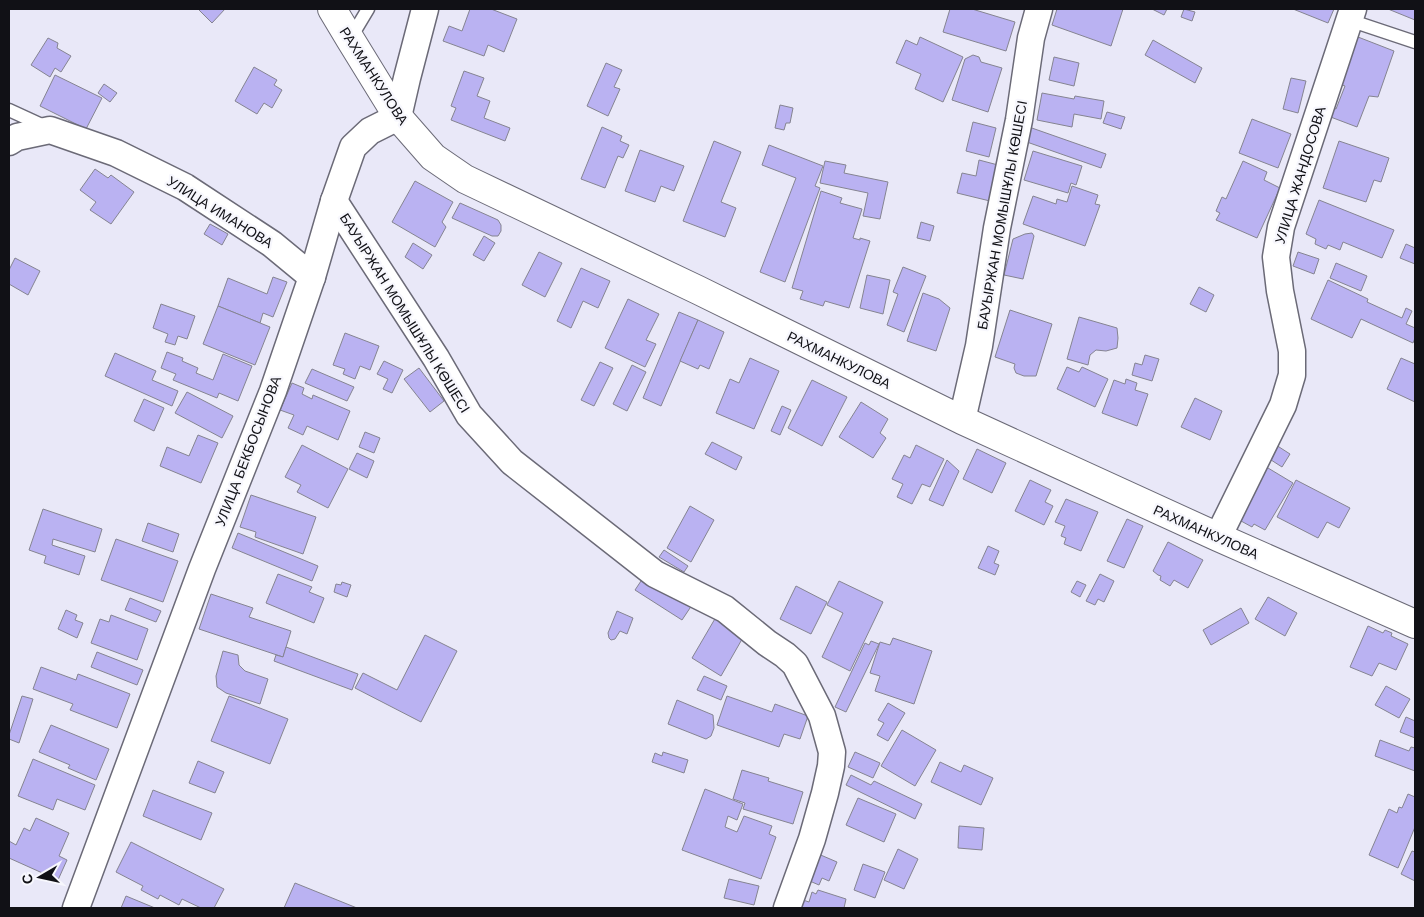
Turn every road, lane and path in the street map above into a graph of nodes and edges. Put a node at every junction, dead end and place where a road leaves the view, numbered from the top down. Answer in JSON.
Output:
{"nodes":[{"id":1,"x":332,"y":9,"type":"edge"},
{"id":2,"x":368,"y":9,"type":"edge"},
{"id":3,"x":426,"y":9,"type":"edge"},
{"id":4,"x":1039,"y":9,"type":"edge"},
{"id":5,"x":1351,"y":14,"type":"edge"},
{"id":6,"x":350,"y":39,"type":"junction"},
{"id":7,"x":1415,"y":42,"type":"edge"},
{"id":8,"x":9,"y":110,"type":"edge"},
{"id":9,"x":398,"y":118,"type":"junction"},
{"id":10,"x":50,"y":130,"type":"junction"},
{"id":11,"x":9,"y":142,"type":"edge"},
{"id":12,"x":334,"y":201,"type":"junction"},
{"id":13,"x":312,"y":277,"type":"junction"},
{"id":14,"x":962,"y":420,"type":"junction"},
{"id":15,"x":1218,"y":538,"type":"junction"},
{"id":16,"x":1415,"y":624,"type":"edge"},
{"id":17,"x":76,"y":908,"type":"edge"},
{"id":18,"x":787,"y":908,"type":"edge"}],
"edges":[{"from":1,"to":6,"type":"street","name":"РАХМАНКУЛОВА"},
{"from":2,"to":6,"type":"lane"},
{"from":3,"to":9,"type":"street"},
{"from":4,"to":14,"type":"street","name":"БАУЫРЖАН МОМЫШҰЛЫ КӨШЕСІ"},
{"from":5,"to":7,"type":"lane"},
{"from":5,"to":15,"type":"street","name":"УЛИЦА ЖАНДОСОВА"},
{"from":6,"to":9,"type":"street","name":"РАХМАНКУЛОВА"},
{"from":8,"to":10,"type":"lane"},
{"from":9,"to":12,"type":"street","name":"УЛИЦА БЕКБОСЫНОВА"},
{"from":9,"to":14,"type":"street","name":"РАХМАНКУЛОВА"},
{"from":10,"to":11,"type":"street"},
{"from":10,"to":13,"type":"street","name":"УЛИЦА ИМАНОВА"},
{"from":12,"to":13,"type":"street","name":"УЛИЦА БЕКБОСЫНОВА"},
{"from":12,"to":18,"type":"street","name":"БАУЫРЖАН МОМЫШҰЛЫ КӨШЕСІ"},
{"from":13,"to":17,"type":"street","name":"УЛИЦА БЕКБОСЫНОВА"},
{"from":14,"to":15,"type":"street","name":"РАХМАНКУЛОВА"},
{"from":15,"to":16,"type":"street","name":"РАХМАНКУЛОВА"}]}
